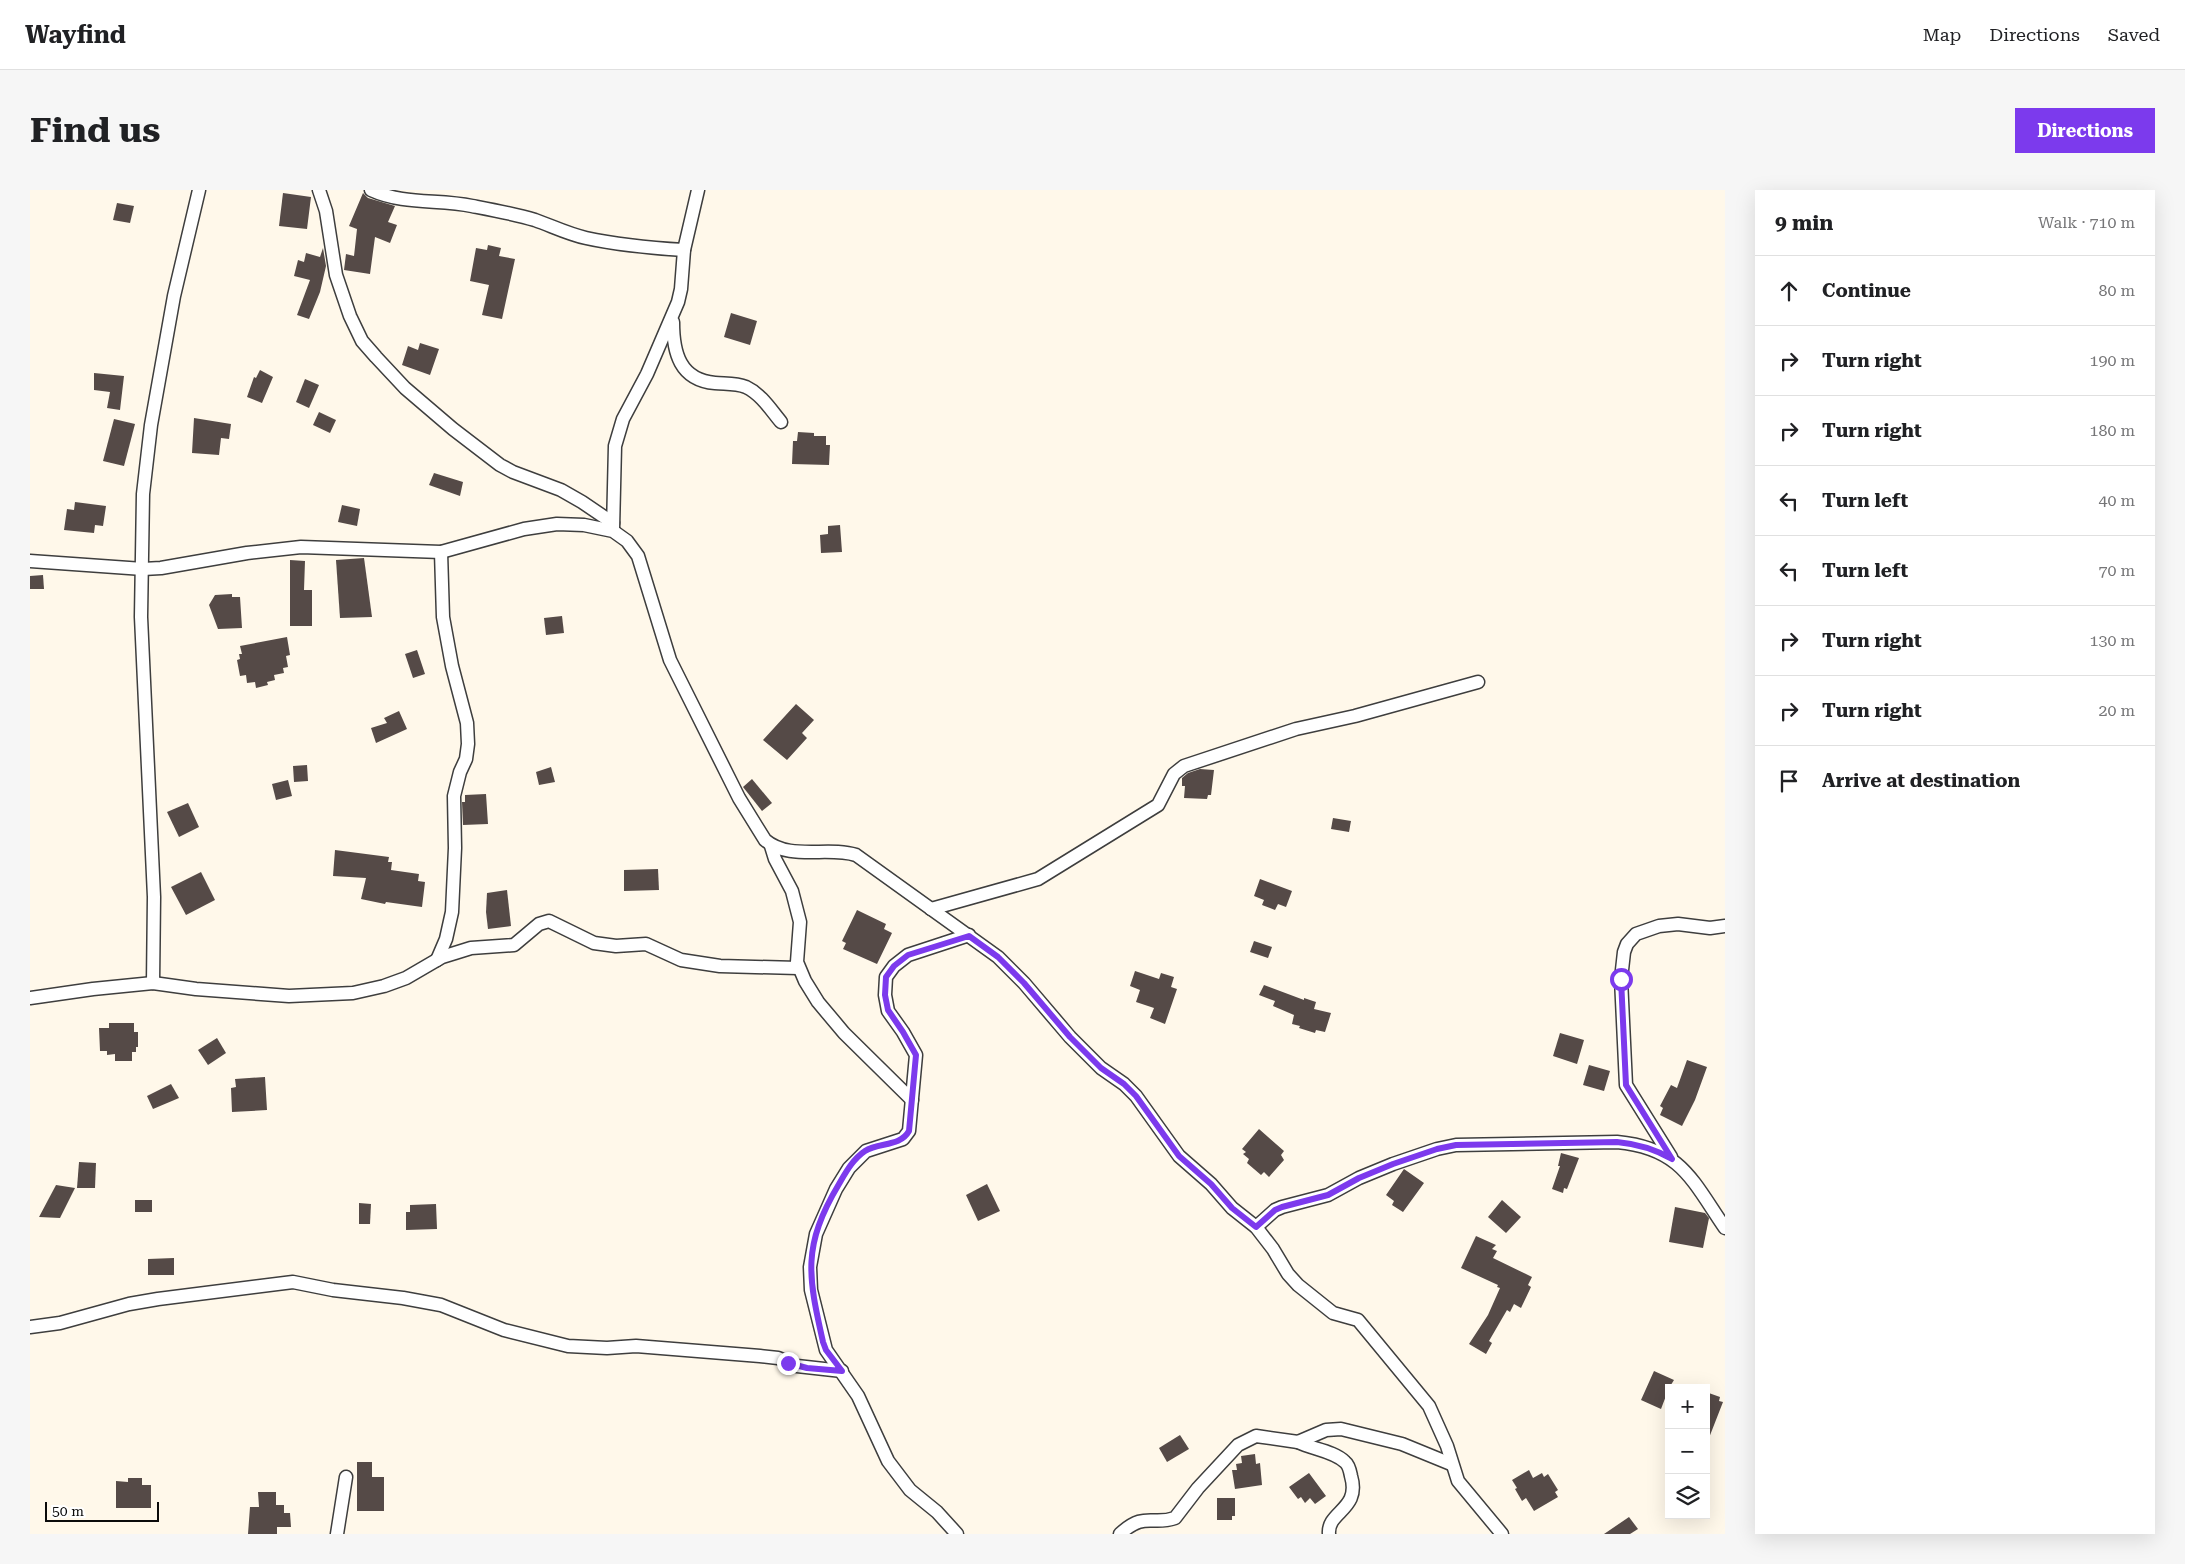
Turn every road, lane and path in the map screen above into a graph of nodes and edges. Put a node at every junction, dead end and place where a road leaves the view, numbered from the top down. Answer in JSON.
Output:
{"nodes":[{"id":1,"x":199,"y":190,"type":"edge"},
{"id":2,"x":319,"y":190,"type":"edge"},
{"id":3,"x":371,"y":190,"type":"edge"},
{"id":4,"x":698,"y":190,"type":"edge"},
{"id":5,"x":684,"y":250,"type":"junction"},
{"id":6,"x":673,"y":319,"type":"junction"},
{"id":7,"x":781,"y":422,"type":"dead end"},
{"id":8,"x":613,"y":527,"type":"junction"},
{"id":9,"x":441,"y":552,"type":"junction"},
{"id":10,"x":30,"y":561,"type":"edge"},
{"id":11,"x":142,"y":569,"type":"junction"},
{"id":12,"x":1478,"y":682,"type":"dead end"},
{"id":13,"x":771,"y":846,"type":"junction"},
{"id":14,"x":931,"y":909,"type":"junction"},
{"id":15,"x":1725,"y":926,"type":"edge"},
{"id":16,"x":969,"y":936,"type":"junction"},
{"id":17,"x":437,"y":960,"type":"junction"},
{"id":18,"x":798,"y":968,"type":"junction"},
{"id":19,"x":153,"y":983,"type":"junction"},
{"id":20,"x":30,"y":998,"type":"edge"},
{"id":21,"x":912,"y":1100,"type":"junction"},
{"id":22,"x":1672,"y":1159,"type":"junction"},
{"id":23,"x":1256,"y":1227,"type":"junction"},
{"id":24,"x":1725,"y":1228,"type":"edge"},
{"id":25,"x":30,"y":1327,"type":"edge"},
{"id":26,"x":842,"y":1371,"type":"junction"},
{"id":27,"x":1298,"y":1442,"type":"junction"},
{"id":28,"x":1451,"y":1464,"type":"junction"},
{"id":29,"x":346,"y":1477,"type":"dead end"},
{"id":30,"x":337,"y":1534,"type":"edge"},
{"id":31,"x":957,"y":1534,"type":"edge"},
{"id":32,"x":1120,"y":1534,"type":"edge"},
{"id":33,"x":1329,"y":1534,"type":"edge"},
{"id":34,"x":1502,"y":1534,"type":"edge"}],
"edges":[{"from":1,"to":11,"type":"street"},
{"from":2,"to":8,"type":"street"},
{"from":3,"to":5,"type":"street"},
{"from":4,"to":5,"type":"street"},
{"from":5,"to":6,"type":"street"},
{"from":6,"to":7,"type":"street"},
{"from":6,"to":8,"type":"street"},
{"from":8,"to":9,"type":"street"},
{"from":8,"to":13,"type":"street"},
{"from":9,"to":11,"type":"street"},
{"from":9,"to":17,"type":"street"},
{"from":10,"to":11,"type":"street"},
{"from":11,"to":19,"type":"street"},
{"from":12,"to":14,"type":"street"},
{"from":13,"to":14,"type":"street"},
{"from":13,"to":18,"type":"street"},
{"from":14,"to":16,"type":"street"},
{"from":15,"to":22,"type":"street"},
{"from":16,"to":21,"type":"street"},
{"from":16,"to":23,"type":"street"},
{"from":17,"to":18,"type":"street"},
{"from":17,"to":19,"type":"street"},
{"from":18,"to":21,"type":"street"},
{"from":19,"to":20,"type":"street"},
{"from":21,"to":26,"type":"street"},
{"from":22,"to":23,"type":"street"},
{"from":22,"to":24,"type":"street"},
{"from":23,"to":28,"type":"street"},
{"from":25,"to":26,"type":"street"},
{"from":26,"to":31,"type":"street"},
{"from":27,"to":28,"type":"street"},
{"from":27,"to":32,"type":"street"},
{"from":27,"to":33,"type":"street"},
{"from":28,"to":34,"type":"street"},
{"from":29,"to":30,"type":"street"}]}
